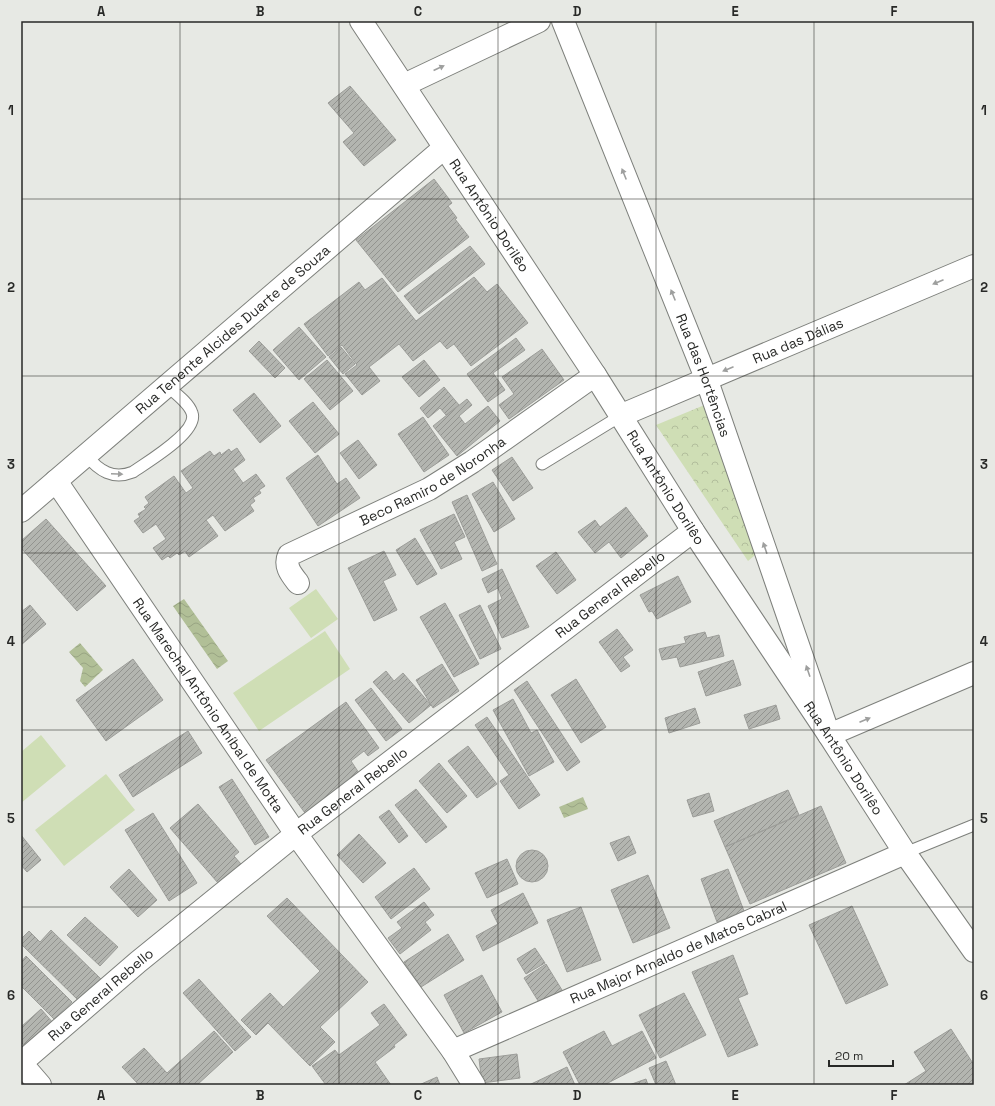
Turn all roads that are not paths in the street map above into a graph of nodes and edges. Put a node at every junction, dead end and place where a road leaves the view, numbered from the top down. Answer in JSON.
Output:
{"nodes":[{"id":1,"x":362,"y":21,"type":"edge"},
{"id":2,"x":539,"y":21,"type":"edge"},
{"id":3,"x":562,"y":21,"type":"edge"},
{"id":4,"x":404,"y":85,"type":"junction"},
{"id":5,"x":444,"y":148,"type":"junction"},
{"id":6,"x":974,"y":266,"type":"edge"},
{"id":7,"x":595,"y":375,"type":"junction"},
{"id":8,"x":706,"y":378,"type":"junction"},
{"id":9,"x":167,"y":386,"type":"junction"},
{"id":10,"x":622,"y":415,"type":"junction"},
{"id":11,"x":86,"y":455,"type":"junction"},
{"id":12,"x":542,"y":464,"type":"dead end"},
{"id":13,"x":56,"y":481,"type":"junction"},
{"id":14,"x":21,"y":511,"type":"edge"},
{"id":15,"x":693,"y":531,"type":"junction"},
{"id":16,"x":298,"y":583,"type":"dead end"},
{"id":17,"x":974,"y":673,"type":"edge"},
{"id":18,"x":829,"y":735,"type":"junction"},
{"id":19,"x":974,"y":825,"type":"edge"},
{"id":20,"x":296,"y":834,"type":"junction"},
{"id":21,"x":905,"y":853,"type":"junction"},
{"id":22,"x":973,"y":949,"type":"edge"},
{"id":23,"x":453,"y":1051,"type":"junction"},
{"id":24,"x":21,"y":1063,"type":"edge"},
{"id":25,"x":40,"y":1085,"type":"edge"},
{"id":26,"x":474,"y":1085,"type":"edge"}],
"edges":[{"from":1,"to":4,"type":"street","name":"Rua Antônio Dorilêo"},
{"from":4,"to":2,"type":"street","one_way":true},
{"from":8,"to":3,"type":"street","name":"Rua das Hortências","one_way":true},
{"from":4,"to":5,"type":"street","name":"Rua Antônio Dorilêo"},
{"from":5,"to":7,"type":"street","name":"Rua Antônio Dorilêo"},
{"from":5,"to":9,"type":"street","name":"Rua Tenente Alcides Duarte de Souza"},
{"from":6,"to":8,"type":"street","name":"Rua das Dálias","one_way":true},
{"from":7,"to":10,"type":"street","name":"Rua Antônio Dorilêo"},
{"from":7,"to":16,"type":"street","name":"Beco Ramiro de Noronha"},
{"from":8,"to":10,"type":"street","name":"Rua das Dálias"},
{"from":18,"to":8,"type":"street","name":"Rua das Hortências","one_way":true},
{"from":9,"to":11,"type":"street","name":"Rua Tenente Alcides Duarte de Souza"},
{"from":11,"to":9,"type":"lane","one_way":true},
{"from":10,"to":12,"type":"lane"},
{"from":10,"to":15,"type":"street","name":"Rua Antônio Dorilêo"},
{"from":11,"to":13,"type":"street","name":"Rua Tenente Alcides Duarte de Souza"},
{"from":13,"to":14,"type":"street","name":"Rua Tenente Alcides Duarte de Souza"},
{"from":13,"to":20,"type":"street","name":"Rua Marechal Antônio Aníbal de Motta"},
{"from":15,"to":18,"type":"street","name":"Rua Antônio Dorilêo"},
{"from":15,"to":20,"type":"street","name":"Rua General Rebello"},
{"from":18,"to":17,"type":"street","one_way":true},
{"from":18,"to":21,"type":"street","name":"Rua Antônio Dorilêo"},
{"from":19,"to":21,"type":"lane"},
{"from":20,"to":23,"type":"street","name":"Rua Marechal Antônio Aníbal de Motta"},
{"from":20,"to":24,"type":"street","name":"Rua General Rebello"},
{"from":21,"to":22,"type":"street","name":"Rua Antônio Dorilêo"},
{"from":21,"to":23,"type":"street","name":"Rua Major Arnaldo de Matos Cabral"},
{"from":23,"to":26,"type":"street","name":"Rua Marechal Antônio Aníbal de Motta"},
{"from":24,"to":25,"type":"street"}]}
